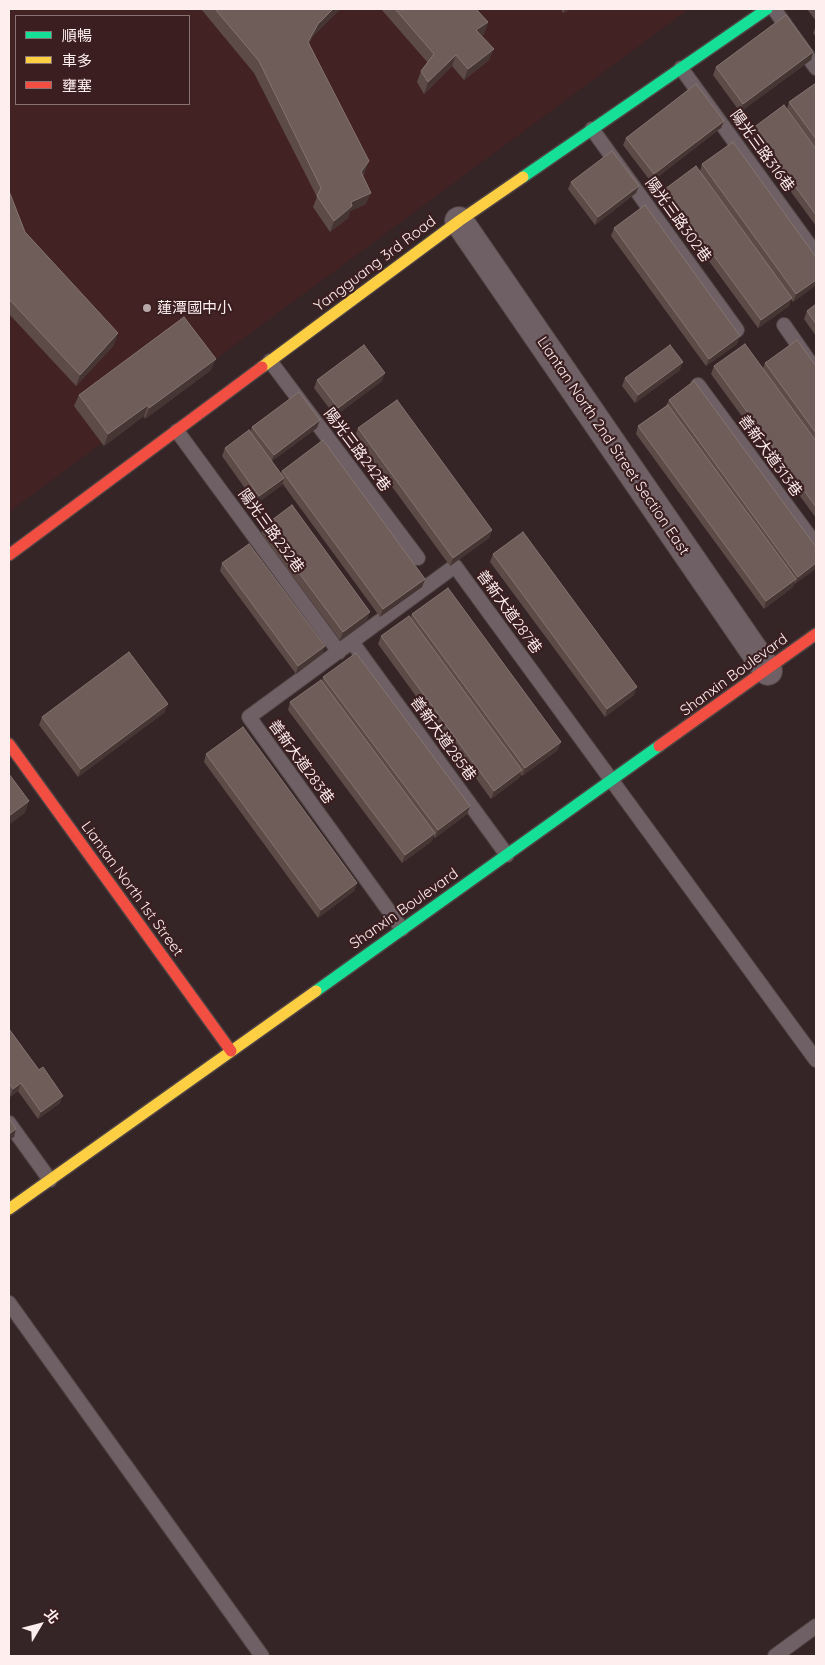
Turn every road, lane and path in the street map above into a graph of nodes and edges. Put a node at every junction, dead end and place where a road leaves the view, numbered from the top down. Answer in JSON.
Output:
{"nodes":[{"id":1,"x":767,"y":9,"type":"edge"},
{"id":2,"x":774,"y":9,"type":"edge"},
{"id":3,"x":681,"y":68,"type":"junction"},
{"id":4,"x":816,"y":68,"type":"edge"},
{"id":5,"x":592,"y":129,"type":"junction"},
{"id":6,"x":459,"y":221,"type":"junction"},
{"id":7,"x":816,"y":254,"type":"edge"},
{"id":8,"x":784,"y":325,"type":"dead end"},
{"id":9,"x":737,"y":330,"type":"edge"},
{"id":10,"x":270,"y":361,"type":"junction"},
{"id":11,"x":816,"y":371,"type":"edge"},
{"id":12,"x":698,"y":386,"type":"edge"},
{"id":13,"x":177,"y":430,"type":"junction"},
{"id":14,"x":816,"y":545,"type":"edge"},
{"id":15,"x":9,"y":555,"type":"edge"},
{"id":16,"x":418,"y":558,"type":"dead end"},
{"id":17,"x":816,"y":634,"type":"edge"},
{"id":18,"x":352,"y":642,"type":"junction"},
{"id":19,"x":339,"y":652,"type":"junction"},
{"id":20,"x":768,"y":671,"type":"junction"},
{"id":21,"x":9,"y":744,"type":"edge"},
{"id":22,"x":612,"y":780,"type":"junction"},
{"id":23,"x":507,"y":854,"type":"junction"},
{"id":24,"x":402,"y":929,"type":"junction"},
{"id":25,"x":231,"y":1050,"type":"junction"},
{"id":26,"x":816,"y":1060,"type":"edge"},
{"id":27,"x":9,"y":1123,"type":"edge"},
{"id":28,"x":50,"y":1180,"type":"junction"},
{"id":29,"x":9,"y":1209,"type":"edge"},
{"id":30,"x":9,"y":1304,"type":"edge"},
{"id":31,"x":816,"y":1626,"type":"edge"},
{"id":32,"x":262,"y":1656,"type":"edge"},
{"id":33,"x":775,"y":1656,"type":"edge"}],
"edges":[{"from":1,"to":3,"type":"street","name":"Yangguang 3rd Road"},
{"from":2,"to":4,"type":"lane"},
{"from":3,"to":5,"type":"street","name":"Yangguang 3rd Road"},
{"from":3,"to":7,"type":"lane","name":"陽光三路316巷"},
{"from":5,"to":6,"type":"street","name":"Yangguang 3rd Road"},
{"from":5,"to":9,"type":"lane","name":"陽光三路302巷"},
{"from":6,"to":10,"type":"street","name":"Yangguang 3rd Road"},
{"from":6,"to":20,"type":"street","name":"Liantan North 2nd Street Section East"},
{"from":8,"to":11,"type":"lane"},
{"from":10,"to":13,"type":"street","name":"Yangguang 3rd Road"},
{"from":10,"to":16,"type":"lane","name":"陽光三路242巷"},
{"from":12,"to":14,"type":"lane","name":"善新大道313巷"},
{"from":13,"to":15,"type":"street","name":"Yangguang 3rd Road"},
{"from":13,"to":19,"type":"lane","name":"陽光三路232巷"},
{"from":17,"to":20,"type":"street","name":"Shanxin Boulevard"},
{"from":18,"to":19,"type":"lane","name":"善新大道283巷"},
{"from":18,"to":22,"type":"lane","name":"善新大道287巷"},
{"from":18,"to":23,"type":"lane","name":"善新大道285巷"},
{"from":19,"to":24,"type":"lane","name":"善新大道283巷"},
{"from":20,"to":22,"type":"street","name":"Shanxin Boulevard"},
{"from":21,"to":25,"type":"street","name":"Liantan North 1st Street"},
{"from":22,"to":23,"type":"street","name":"Shanxin Boulevard"},
{"from":22,"to":26,"type":"lane"},
{"from":23,"to":24,"type":"street","name":"Shanxin Boulevard"},
{"from":24,"to":25,"type":"street","name":"Shanxin Boulevard"},
{"from":25,"to":28,"type":"street","name":"Shanxin Boulevard"},
{"from":27,"to":28,"type":"lane"},
{"from":28,"to":29,"type":"street","name":"Shanxin Boulevard"},
{"from":30,"to":32,"type":"lane"},
{"from":31,"to":33,"type":"lane"}]}
